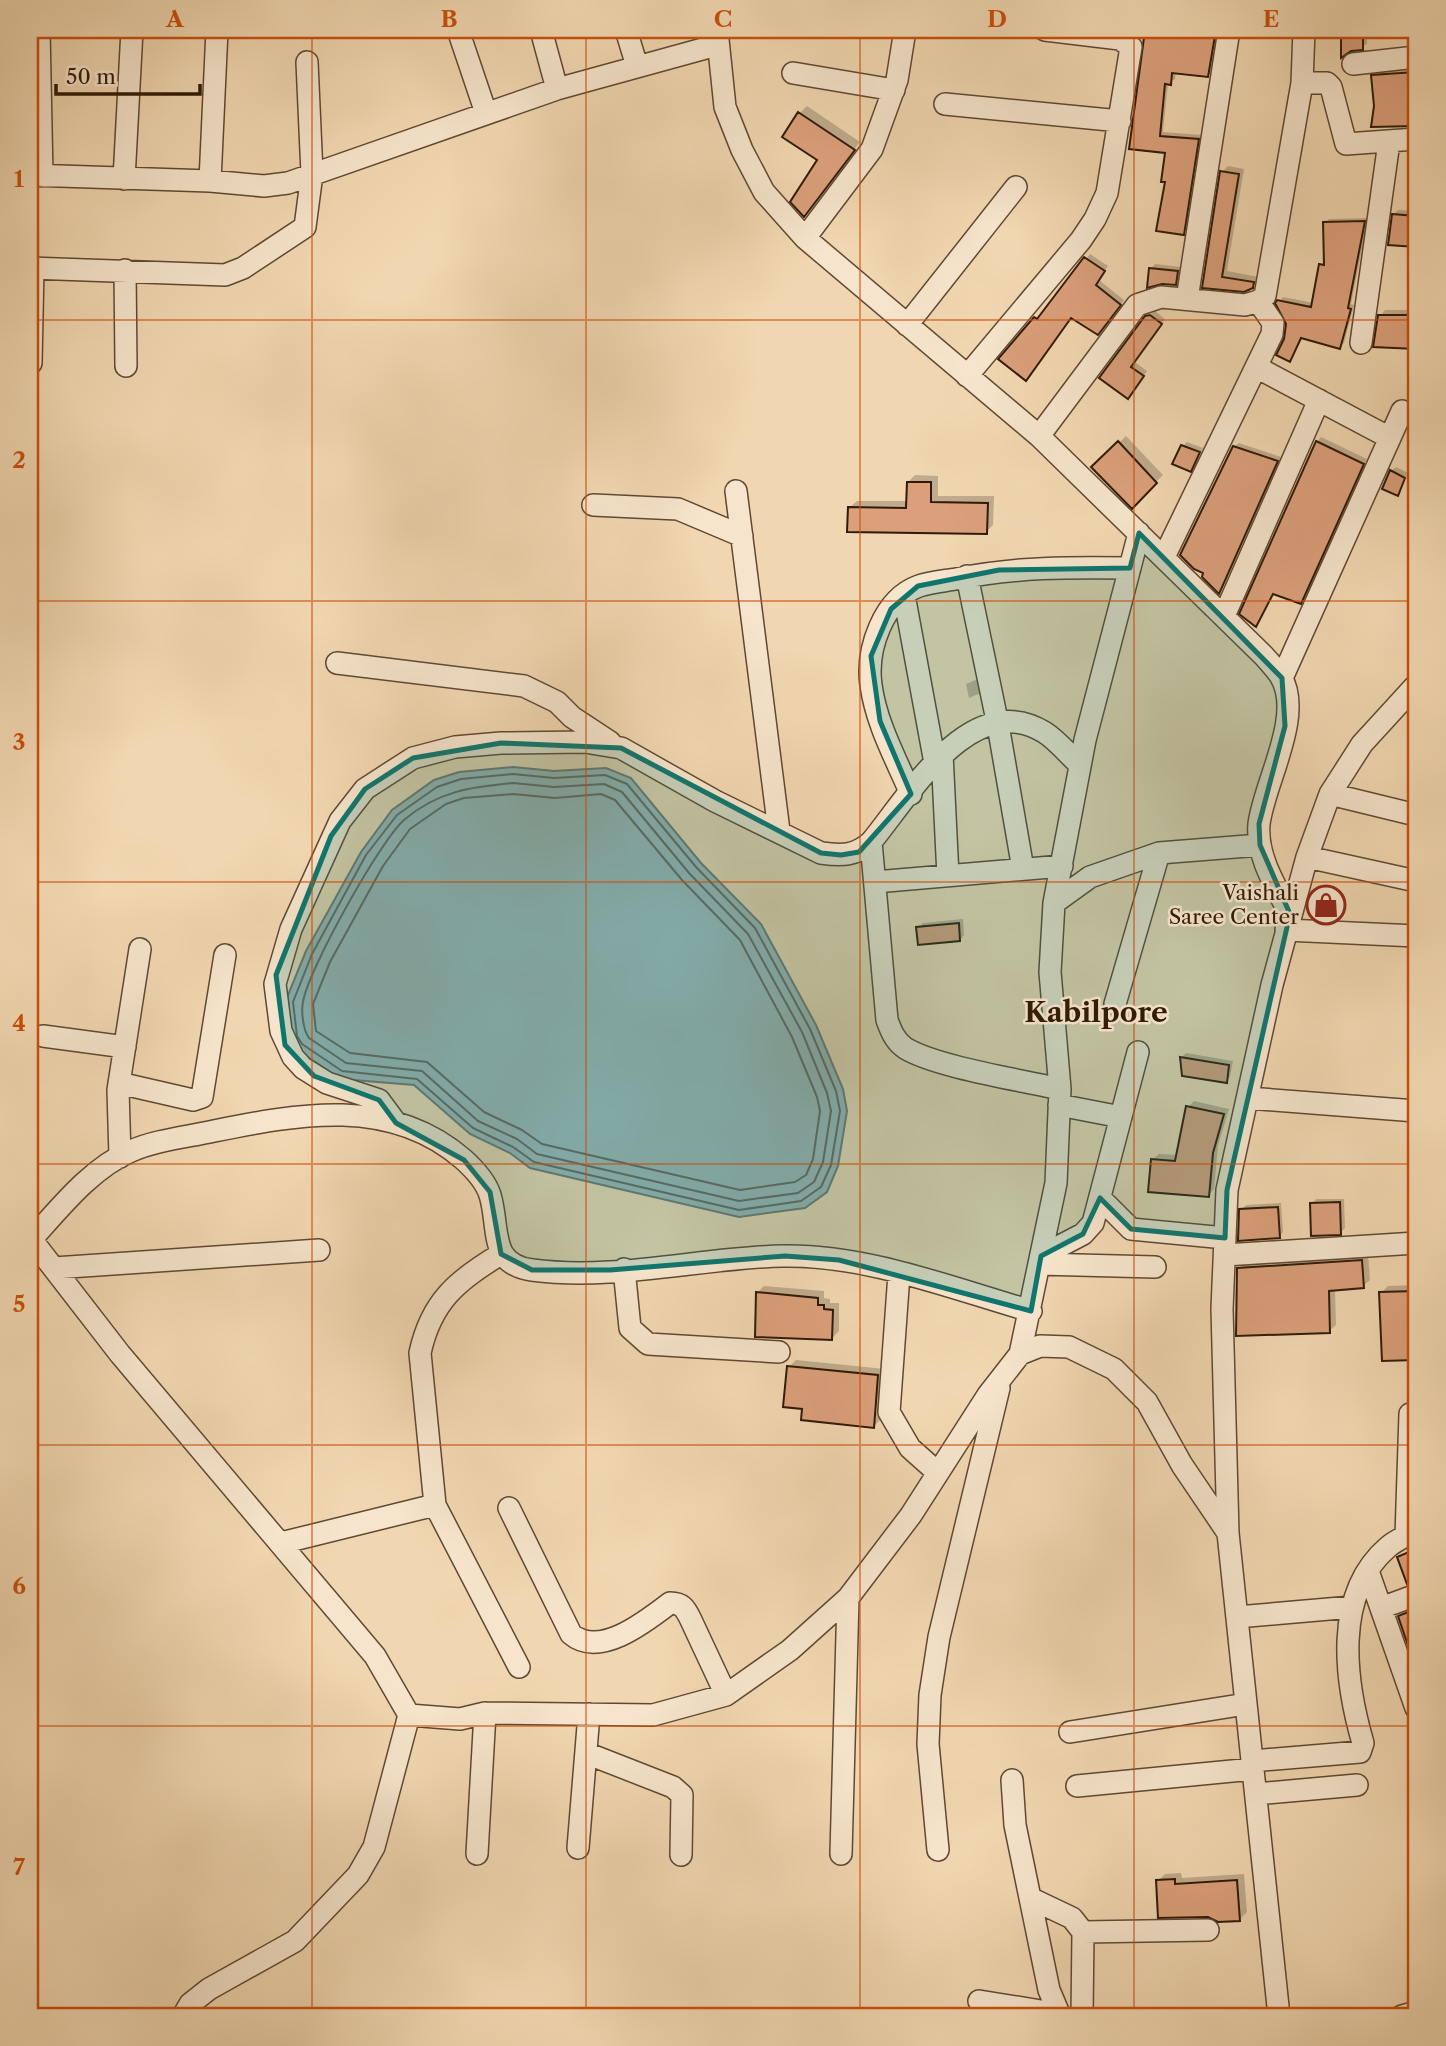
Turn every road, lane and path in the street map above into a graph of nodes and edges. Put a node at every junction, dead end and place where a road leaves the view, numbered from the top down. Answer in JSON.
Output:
{"nodes":[{"id":1,"x":39,"y":30,"type":"edge"},
{"id":2,"x":132,"y":30,"type":"edge"},
{"id":3,"x":218,"y":30,"type":"edge"},
{"id":4,"x":458,"y":30,"type":"edge"},
{"id":5,"x":541,"y":30,"type":"edge"},
{"id":6,"x":626,"y":30,"type":"edge"},
{"id":7,"x":905,"y":30,"type":"edge"},
{"id":8,"x":1045,"y":30,"type":"edge"},
{"id":9,"x":1229,"y":30,"type":"edge"},
{"id":10,"x":1304,"y":30,"type":"edge"},
{"id":11,"x":1120,"y":34,"type":"edge"},
{"id":12,"x":717,"y":37,"type":"edge"},
{"id":13,"x":1416,"y":57,"type":"edge"},
{"id":14,"x":307,"y":62,"type":"dead end"},
{"id":15,"x":1353,"y":64,"type":"dead end"},
{"id":16,"x":636,"y":66,"type":"junction"},
{"id":17,"x":793,"y":73,"type":"dead end"},
{"id":18,"x":1302,"y":83,"type":"junction"},
{"id":19,"x":557,"y":89,"type":"junction"},
{"id":20,"x":894,"y":90,"type":"junction"},
{"id":21,"x":945,"y":104,"type":"dead end"},
{"id":22,"x":486,"y":113,"type":"junction"},
{"id":23,"x":1120,"y":121,"type":"junction"},
{"id":24,"x":1416,"y":139,"type":"edge"},
{"id":25,"x":1389,"y":142,"type":"junction"},
{"id":26,"x":312,"y":174,"type":"junction"},
{"id":27,"x":36,"y":175,"type":"edge"},
{"id":28,"x":124,"y":179,"type":"junction"},
{"id":29,"x":211,"y":181,"type":"junction"},
{"id":30,"x":1016,"y":187,"type":"dead end"},
{"id":31,"x":806,"y":238,"type":"junction"},
{"id":32,"x":32,"y":268,"type":"edge"},
{"id":33,"x":125,"y":270,"type":"junction"},
{"id":34,"x":1187,"y":299,"type":"junction"},
{"id":35,"x":1258,"y":301,"type":"junction"},
{"id":36,"x":907,"y":325,"type":"junction"},
{"id":37,"x":1361,"y":343,"type":"dead end"},
{"id":38,"x":31,"y":363,"type":"edge"},
{"id":39,"x":126,"y":366,"type":"dead end"},
{"id":40,"x":1256,"y":367,"type":"junction"},
{"id":41,"x":967,"y":376,"type":"junction"},
{"id":42,"x":1319,"y":400,"type":"junction"},
{"id":43,"x":1402,"y":411,"type":"dead end"},
{"id":44,"x":1039,"y":436,"type":"junction"},
{"id":45,"x":1390,"y":438,"type":"junction"},
{"id":46,"x":736,"y":491,"type":"dead end"},
{"id":47,"x":593,"y":505,"type":"dead end"},
{"id":48,"x":1139,"y":533,"type":"junction"},
{"id":49,"x":742,"y":536,"type":"junction"},
{"id":50,"x":1164,"y":557,"type":"junction"},
{"id":51,"x":1130,"y":568,"type":"junction"},
{"id":52,"x":967,"y":576,"type":"junction"},
{"id":53,"x":904,"y":596,"type":"junction"},
{"id":54,"x":1224,"y":616,"type":"junction"},
{"id":55,"x":337,"y":663,"type":"dead end"},
{"id":56,"x":1282,"y":678,"type":"junction"},
{"id":57,"x":1416,"y":685,"type":"edge"},
{"id":58,"x":998,"y":724,"type":"junction"},
{"id":59,"x":621,"y":748,"type":"junction"},
{"id":60,"x":939,"y":758,"type":"junction"},
{"id":61,"x":1080,"y":765,"type":"junction"},
{"id":62,"x":1330,"y":793,"type":"junction"},
{"id":63,"x":911,"y":794,"type":"junction"},
{"id":64,"x":1416,"y":815,"type":"edge"},
{"id":65,"x":779,"y":831,"type":"junction"},
{"id":66,"x":871,"y":842,"type":"junction"},
{"id":67,"x":1260,"y":845,"type":"junction"},
{"id":68,"x":1159,"y":853,"type":"junction"},
{"id":69,"x":1307,"y":857,"type":"junction"},
{"id":70,"x":1062,"y":866,"type":"junction"},
{"id":71,"x":1023,"y":869,"type":"junction"},
{"id":72,"x":947,"y":876,"type":"junction"},
{"id":73,"x":1416,"y":881,"type":"edge"},
{"id":74,"x":875,"y":882,"type":"junction"},
{"id":75,"x":1054,"y":903,"type":"junction"},
{"id":76,"x":1288,"y":922,"type":"junction"},
{"id":77,"x":1416,"y":936,"type":"edge"},
{"id":78,"x":140,"y":949,"type":"dead end"},
{"id":79,"x":225,"y":955,"type":"dead end"},
{"id":80,"x":1115,"y":1004,"type":"dead end"},
{"id":81,"x":43,"y":1036,"type":"dead end"},
{"id":82,"x":125,"y":1047,"type":"junction"},
{"id":83,"x":1138,"y":1052,"type":"dead end"},
{"id":84,"x":119,"y":1083,"type":"junction"},
{"id":85,"x":1060,"y":1097,"type":"junction"},
{"id":86,"x":1248,"y":1098,"type":"junction"},
{"id":87,"x":1416,"y":1111,"type":"edge"},
{"id":88,"x":1121,"y":1118,"type":"junction"},
{"id":89,"x":396,"y":1123,"type":"junction"},
{"id":90,"x":120,"y":1157,"type":"junction"},
{"id":91,"x":1100,"y":1198,"type":"junction"},
{"id":92,"x":31,"y":1240,"type":"edge"},
{"id":93,"x":1416,"y":1243,"type":"edge"},
{"id":94,"x":1225,"y":1246,"type":"junction"},
{"id":95,"x":319,"y":1250,"type":"dead end"},
{"id":96,"x":501,"y":1255,"type":"junction"},
{"id":97,"x":1040,"y":1260,"type":"junction"},
{"id":98,"x":1155,"y":1267,"type":"dead end"},
{"id":99,"x":54,"y":1268,"type":"junction"},
{"id":100,"x":624,"y":1269,"type":"junction"},
{"id":101,"x":900,"y":1274,"type":"junction"},
{"id":102,"x":1031,"y":1311,"type":"junction"},
{"id":103,"x":779,"y":1352,"type":"dead end"},
{"id":104,"x":1020,"y":1354,"type":"junction"},
{"id":105,"x":1001,"y":1378,"type":"junction"},
{"id":106,"x":1410,"y":1414,"type":"dead end"},
{"id":107,"x":1413,"y":1456,"type":"edge"},
{"id":108,"x":938,"y":1473,"type":"junction"},
{"id":109,"x":435,"y":1505,"type":"junction"},
{"id":110,"x":509,"y":1508,"type":"dead end"},
{"id":111,"x":1228,"y":1533,"type":"junction"},
{"id":112,"x":1411,"y":1533,"type":"edge"},
{"id":113,"x":281,"y":1543,"type":"junction"},
{"id":114,"x":1368,"y":1571,"type":"junction"},
{"id":115,"x":1416,"y":1595,"type":"edge"},
{"id":116,"x":848,"y":1598,"type":"junction"},
{"id":117,"x":1352,"y":1607,"type":"junction"},
{"id":118,"x":1381,"y":1608,"type":"junction"},
{"id":119,"x":1237,"y":1617,"type":"junction"},
{"id":120,"x":519,"y":1667,"type":"dead end"},
{"id":121,"x":1412,"y":1684,"type":"edge"},
{"id":122,"x":726,"y":1695,"type":"junction"},
{"id":123,"x":1246,"y":1704,"type":"junction"},
{"id":124,"x":1416,"y":1708,"type":"edge"},
{"id":125,"x":485,"y":1713,"type":"junction"},
{"id":126,"x":589,"y":1714,"type":"junction"},
{"id":127,"x":409,"y":1715,"type":"junction"},
{"id":128,"x":1070,"y":1732,"type":"dead end"},
{"id":129,"x":586,"y":1753,"type":"junction"},
{"id":130,"x":1253,"y":1765,"type":"junction"},
{"id":131,"x":1012,"y":1780,"type":"dead end"},
{"id":132,"x":1357,"y":1785,"type":"dead end"},
{"id":133,"x":1077,"y":1786,"type":"dead end"},
{"id":134,"x":1256,"y":1794,"type":"junction"},
{"id":135,"x":578,"y":1848,"type":"dead end"},
{"id":136,"x":939,"y":1850,"type":"dead end"},
{"id":137,"x":477,"y":1854,"type":"dead end"},
{"id":138,"x":841,"y":1854,"type":"dead end"},
{"id":139,"x":681,"y":1855,"type":"dead end"},
{"id":140,"x":1030,"y":1898,"type":"junction"},
{"id":141,"x":1208,"y":1930,"type":"dead end"},
{"id":142,"x":1083,"y":1932,"type":"junction"},
{"id":143,"x":979,"y":2001,"type":"dead end"},
{"id":144,"x":1416,"y":2012,"type":"edge"},
{"id":145,"x":1060,"y":2015,"type":"edge"},
{"id":146,"x":183,"y":2016,"type":"edge"},
{"id":147,"x":1082,"y":2016,"type":"edge"},
{"id":148,"x":1279,"y":2016,"type":"edge"},
{"id":149,"x":1402,"y":2016,"type":"edge"}],
"edges":[{"from":1,"to":27,"type":"street"},
{"from":2,"to":28,"type":"street"},
{"from":3,"to":29,"type":"street"},
{"from":4,"to":22,"type":"street"},
{"from":5,"to":19,"type":"street"},
{"from":6,"to":16,"type":"street"},
{"from":7,"to":20,"type":"street"},
{"from":8,"to":11,"type":"street"},
{"from":9,"to":34,"type":"street"},
{"from":10,"to":18,"type":"street"},
{"from":11,"to":23,"type":"street"},
{"from":12,"to":16,"type":"street"},
{"from":12,"to":31,"type":"street"},
{"from":13,"to":15,"type":"street"},
{"from":14,"to":26,"type":"street"},
{"from":16,"to":19,"type":"street"},
{"from":17,"to":20,"type":"street"},
{"from":18,"to":25,"type":"street"},
{"from":18,"to":35,"type":"street"},
{"from":19,"to":22,"type":"street"},
{"from":20,"to":31,"type":"street"},
{"from":21,"to":23,"type":"street"},
{"from":22,"to":26,"type":"street"},
{"from":23,"to":41,"type":"street"},
{"from":24,"to":25,"type":"street"},
{"from":25,"to":37,"type":"street"},
{"from":26,"to":29,"type":"street"},
{"from":26,"to":33,"type":"street"},
{"from":27,"to":28,"type":"street"},
{"from":28,"to":29,"type":"street"},
{"from":30,"to":36,"type":"street"},
{"from":31,"to":36,"type":"street"},
{"from":32,"to":33,"type":"street"},
{"from":32,"to":38,"type":"street"},
{"from":33,"to":39,"type":"street"},
{"from":34,"to":35,"type":"street"},
{"from":34,"to":44,"type":"street"},
{"from":35,"to":40,"type":"street"},
{"from":36,"to":41,"type":"street"},
{"from":40,"to":42,"type":"street"},
{"from":40,"to":50,"type":"street"},
{"from":41,"to":44,"type":"street"},
{"from":42,"to":45,"type":"street"},
{"from":42,"to":54,"type":"street"},
{"from":43,"to":45,"type":"street"},
{"from":44,"to":48,"type":"street"},
{"from":45,"to":56,"type":"street"},
{"from":46,"to":49,"type":"street"},
{"from":47,"to":49,"type":"street"},
{"from":48,"to":50,"type":"street"},
{"from":48,"to":51,"type":"street"},
{"from":49,"to":65,"type":"street"},
{"from":50,"to":54,"type":"street"},
{"from":51,"to":52,"type":"street"},
{"from":51,"to":61,"type":"street"},
{"from":52,"to":53,"type":"street"},
{"from":52,"to":58,"type":"street"},
{"from":53,"to":60,"type":"street"},
{"from":53,"to":63,"type":"street"},
{"from":54,"to":56,"type":"street"},
{"from":55,"to":59,"type":"street"},
{"from":56,"to":67,"type":"street"},
{"from":57,"to":62,"type":"street"},
{"from":58,"to":60,"type":"street"},
{"from":58,"to":61,"type":"street"},
{"from":58,"to":71,"type":"street"},
{"from":59,"to":65,"type":"street"},
{"from":59,"to":89,"type":"street"},
{"from":60,"to":63,"type":"street"},
{"from":60,"to":72,"type":"street"},
{"from":61,"to":70,"type":"street"},
{"from":62,"to":64,"type":"street"},
{"from":62,"to":69,"type":"street"},
{"from":63,"to":66,"type":"street"},
{"from":65,"to":66,"type":"street"},
{"from":66,"to":74,"type":"street"},
{"from":67,"to":68,"type":"street"},
{"from":67,"to":76,"type":"street"},
{"from":68,"to":75,"type":"street"},
{"from":68,"to":80,"type":"street"},
{"from":69,"to":73,"type":"street"},
{"from":69,"to":76,"type":"street"},
{"from":70,"to":71,"type":"street"},
{"from":70,"to":75,"type":"street"},
{"from":71,"to":72,"type":"street"},
{"from":72,"to":74,"type":"street"},
{"from":74,"to":85,"type":"street"},
{"from":75,"to":85,"type":"street"},
{"from":76,"to":77,"type":"street"},
{"from":76,"to":86,"type":"street"},
{"from":78,"to":82,"type":"street"},
{"from":79,"to":84,"type":"street"},
{"from":81,"to":82,"type":"street"},
{"from":82,"to":84,"type":"street"},
{"from":83,"to":88,"type":"street"},
{"from":84,"to":90,"type":"street"},
{"from":85,"to":88,"type":"street"},
{"from":85,"to":97,"type":"street"},
{"from":86,"to":87,"type":"street"},
{"from":86,"to":94,"type":"street"},
{"from":88,"to":91,"type":"street"},
{"from":89,"to":90,"type":"street"},
{"from":89,"to":96,"type":"street"},
{"from":90,"to":92,"type":"street"},
{"from":91,"to":94,"type":"street"},
{"from":91,"to":97,"type":"street"},
{"from":92,"to":99,"type":"street"},
{"from":93,"to":94,"type":"street"},
{"from":94,"to":111,"type":"street"},
{"from":95,"to":99,"type":"street"},
{"from":96,"to":100,"type":"street"},
{"from":96,"to":109,"type":"street"},
{"from":97,"to":98,"type":"street"},
{"from":97,"to":102,"type":"street"},
{"from":99,"to":113,"type":"street"},
{"from":100,"to":101,"type":"street"},
{"from":100,"to":103,"type":"street"},
{"from":101,"to":102,"type":"street"},
{"from":101,"to":108,"type":"street"},
{"from":102,"to":104,"type":"street"},
{"from":104,"to":105,"type":"street"},
{"from":104,"to":111,"type":"street"},
{"from":105,"to":108,"type":"street"},
{"from":105,"to":136,"type":"street"},
{"from":106,"to":107,"type":"street"},
{"from":107,"to":112,"type":"street"},
{"from":108,"to":116,"type":"street"},
{"from":109,"to":113,"type":"street"},
{"from":109,"to":120,"type":"street"},
{"from":110,"to":122,"type":"street"},
{"from":111,"to":119,"type":"street"},
{"from":112,"to":114,"type":"street"},
{"from":113,"to":127,"type":"street"},
{"from":114,"to":117,"type":"street"},
{"from":114,"to":118,"type":"street"},
{"from":115,"to":118,"type":"street"},
{"from":116,"to":122,"type":"street"},
{"from":116,"to":138,"type":"street"},
{"from":117,"to":119,"type":"street"},
{"from":117,"to":130,"type":"street"},
{"from":118,"to":121,"type":"street"},
{"from":119,"to":123,"type":"street"},
{"from":121,"to":124,"type":"street"},
{"from":122,"to":126,"type":"street"},
{"from":123,"to":128,"type":"street"},
{"from":123,"to":130,"type":"street"},
{"from":125,"to":126,"type":"street"},
{"from":125,"to":127,"type":"street"},
{"from":125,"to":137,"type":"street"},
{"from":126,"to":129,"type":"street"},
{"from":127,"to":146,"type":"street"},
{"from":129,"to":135,"type":"street"},
{"from":129,"to":139,"type":"street"},
{"from":130,"to":133,"type":"street"},
{"from":130,"to":134,"type":"street"},
{"from":131,"to":140,"type":"street"},
{"from":132,"to":134,"type":"street"},
{"from":134,"to":148,"type":"street"},
{"from":140,"to":142,"type":"street"},
{"from":140,"to":145,"type":"street"},
{"from":141,"to":142,"type":"street"},
{"from":142,"to":147,"type":"street"},
{"from":143,"to":145,"type":"street"},
{"from":144,"to":149,"type":"street"}]}
